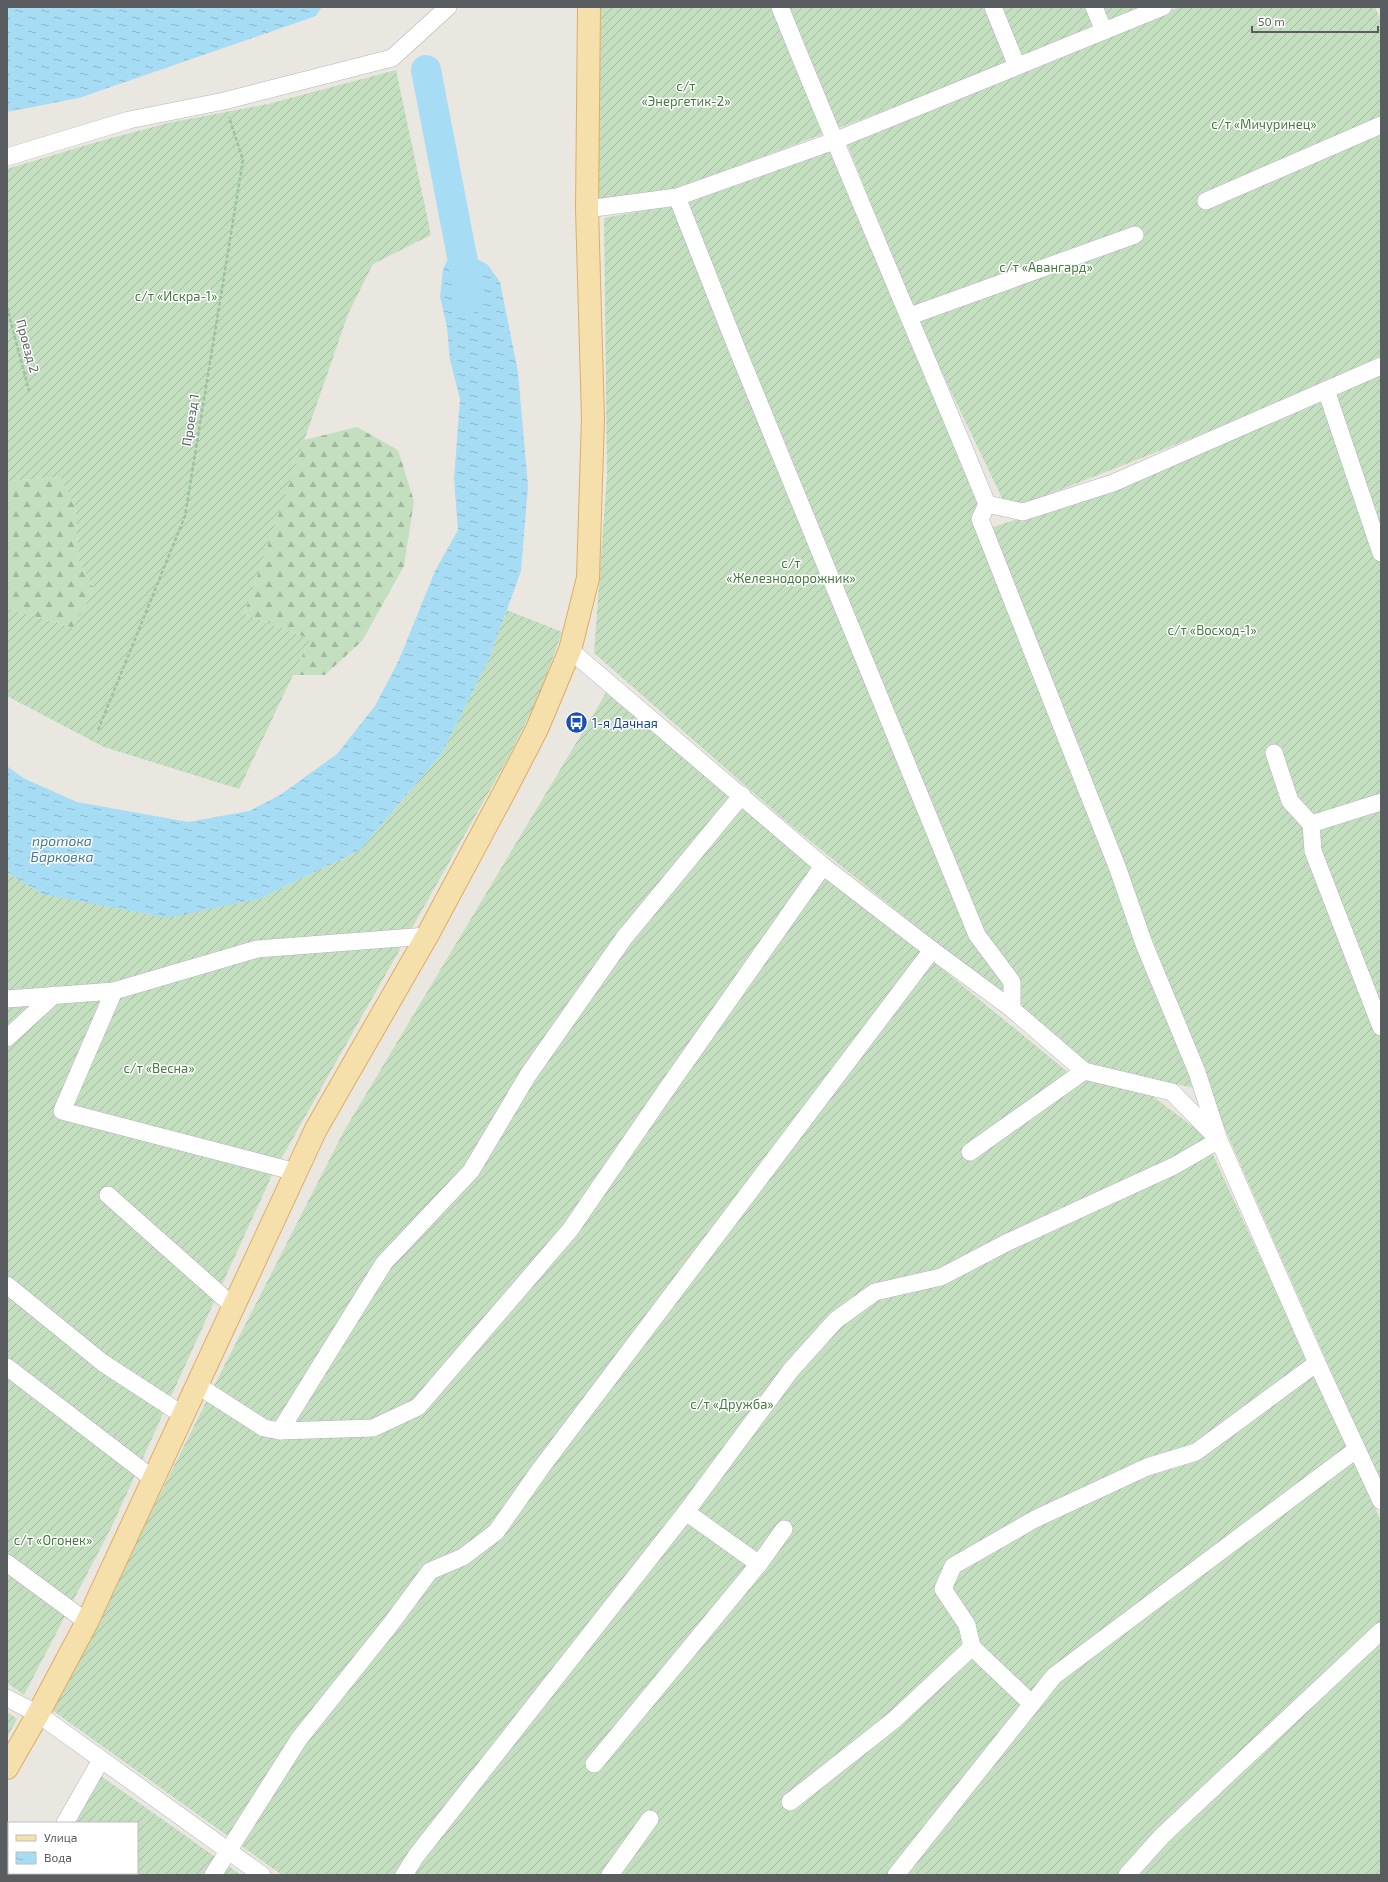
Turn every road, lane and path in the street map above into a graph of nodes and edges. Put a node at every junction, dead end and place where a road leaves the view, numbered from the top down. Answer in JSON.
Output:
{"nodes":[{"id":1,"x":448,"y":7,"type":"edge"},
{"id":2,"x":589,"y":7,"type":"edge"},
{"id":3,"x":780,"y":7,"type":"edge"},
{"id":4,"x":993,"y":7,"type":"edge"},
{"id":5,"x":1094,"y":7,"type":"edge"},
{"id":6,"x":1162,"y":7,"type":"edge"},
{"id":7,"x":1104,"y":31,"type":"junction"},
{"id":8,"x":1017,"y":66,"type":"junction"},
{"id":9,"x":224,"y":101,"type":"junction"},
{"id":10,"x":1381,"y":125,"type":"edge"},
{"id":11,"x":834,"y":142,"type":"junction"},
{"id":12,"x":7,"y":157,"type":"edge"},
{"id":13,"x":677,"y":197,"type":"junction"},
{"id":14,"x":1206,"y":201,"type":"dead end"},
{"id":15,"x":587,"y":209,"type":"junction"},
{"id":16,"x":1135,"y":235,"type":"dead end"},
{"id":17,"x":7,"y":307,"type":"edge"},
{"id":18,"x":910,"y":316,"type":"junction"},
{"id":19,"x":1381,"y":366,"type":"edge"},
{"id":20,"x":1326,"y":390,"type":"junction"},
{"id":21,"x":30,"y":391,"type":"dead end"},
{"id":22,"x":986,"y":504,"type":"junction"},
{"id":23,"x":1381,"y":553,"type":"edge"},
{"id":24,"x":570,"y":650,"type":"junction"},
{"id":25,"x":98,"y":730,"type":"dead end"},
{"id":26,"x":1274,"y":753,"type":"dead end"},
{"id":27,"x":742,"y":795,"type":"junction"},
{"id":28,"x":1381,"y":802,"type":"edge"},
{"id":29,"x":1311,"y":824,"type":"junction"},
{"id":30,"x":824,"y":866,"type":"junction"},
{"id":31,"x":426,"y":936,"type":"junction"},
{"id":32,"x":932,"y":950,"type":"junction"},
{"id":33,"x":114,"y":991,"type":"junction"},
{"id":34,"x":54,"y":995,"type":"junction"},
{"id":35,"x":7,"y":999,"type":"edge"},
{"id":36,"x":1012,"y":1009,"type":"junction"},
{"id":37,"x":1381,"y":1027,"type":"edge"},
{"id":38,"x":7,"y":1038,"type":"edge"},
{"id":39,"x":1084,"y":1071,"type":"junction"},
{"id":40,"x":1219,"y":1140,"type":"junction"},
{"id":41,"x":970,"y":1152,"type":"dead end"},
{"id":42,"x":296,"y":1172,"type":"junction"},
{"id":43,"x":108,"y":1195,"type":"dead end"},
{"id":44,"x":7,"y":1285,"type":"edge"},
{"id":45,"x":233,"y":1306,"type":"junction"},
{"id":46,"x":1317,"y":1363,"type":"junction"},
{"id":47,"x":7,"y":1367,"type":"edge"},
{"id":48,"x":197,"y":1385,"type":"junction"},
{"id":49,"x":183,"y":1415,"type":"junction"},
{"id":50,"x":280,"y":1431,"type":"junction"},
{"id":51,"x":1357,"y":1449,"type":"junction"},
{"id":52,"x":152,"y":1478,"type":"junction"},
{"id":53,"x":1381,"y":1500,"type":"edge"},
{"id":54,"x":686,"y":1512,"type":"junction"},
{"id":55,"x":784,"y":1529,"type":"dead end"},
{"id":56,"x":7,"y":1563,"type":"edge"},
{"id":57,"x":759,"y":1564,"type":"junction"},
{"id":58,"x":86,"y":1622,"type":"junction"},
{"id":59,"x":1381,"y":1631,"type":"edge"},
{"id":60,"x":972,"y":1647,"type":"junction"},
{"id":61,"x":7,"y":1698,"type":"edge"},
{"id":62,"x":1031,"y":1703,"type":"junction"},
{"id":63,"x":38,"y":1714,"type":"junction"},
{"id":64,"x":101,"y":1760,"type":"junction"},
{"id":65,"x":594,"y":1764,"type":"dead end"},
{"id":66,"x":7,"y":1768,"type":"edge"},
{"id":67,"x":790,"y":1802,"type":"dead end"},
{"id":68,"x":650,"y":1819,"type":"dead end"},
{"id":69,"x":66,"y":1822,"type":"edge"},
{"id":70,"x":227,"y":1850,"type":"junction"},
{"id":71,"x":213,"y":1875,"type":"edge"},
{"id":72,"x":262,"y":1875,"type":"edge"},
{"id":73,"x":404,"y":1875,"type":"edge"},
{"id":74,"x":610,"y":1875,"type":"edge"},
{"id":75,"x":896,"y":1875,"type":"edge"},
{"id":76,"x":1127,"y":1875,"type":"edge"}],
"edges":[{"from":1,"to":9,"type":"street"},
{"from":2,"to":15,"type":"main road"},
{"from":3,"to":11,"type":"street"},
{"from":4,"to":8,"type":"street"},
{"from":5,"to":7,"type":"street"},
{"from":6,"to":7,"type":"street"},
{"from":7,"to":8,"type":"street"},
{"from":8,"to":11,"type":"street"},
{"from":9,"to":12,"type":"street"},
{"from":9,"to":25,"type":"path","name":"Проезд 1"},
{"from":10,"to":14,"type":"street"},
{"from":11,"to":13,"type":"street"},
{"from":11,"to":18,"type":"street"},
{"from":13,"to":15,"type":"street"},
{"from":13,"to":36,"type":"street"},
{"from":15,"to":24,"type":"main road"},
{"from":16,"to":18,"type":"street"},
{"from":17,"to":21,"type":"path","name":"Проезд 2"},
{"from":18,"to":22,"type":"street"},
{"from":19,"to":20,"type":"street"},
{"from":20,"to":22,"type":"street"},
{"from":20,"to":23,"type":"street"},
{"from":22,"to":40,"type":"street"},
{"from":24,"to":27,"type":"street"},
{"from":24,"to":31,"type":"main road"},
{"from":26,"to":29,"type":"street"},
{"from":27,"to":30,"type":"street"},
{"from":27,"to":50,"type":"street"},
{"from":28,"to":29,"type":"street"},
{"from":29,"to":37,"type":"street"},
{"from":30,"to":32,"type":"street"},
{"from":30,"to":50,"type":"street"},
{"from":31,"to":33,"type":"street"},
{"from":31,"to":42,"type":"main road"},
{"from":32,"to":36,"type":"street"},
{"from":32,"to":70,"type":"street"},
{"from":33,"to":34,"type":"street"},
{"from":33,"to":42,"type":"street"},
{"from":34,"to":35,"type":"street"},
{"from":34,"to":38,"type":"street"},
{"from":36,"to":39,"type":"street"},
{"from":39,"to":40,"type":"street"},
{"from":39,"to":41,"type":"street"},
{"from":40,"to":46,"type":"street"},
{"from":40,"to":54,"type":"street"},
{"from":42,"to":45,"type":"main road"},
{"from":43,"to":45,"type":"street"},
{"from":44,"to":49,"type":"street"},
{"from":45,"to":48,"type":"main road"},
{"from":46,"to":51,"type":"street"},
{"from":46,"to":60,"type":"street"},
{"from":47,"to":52,"type":"street"},
{"from":48,"to":49,"type":"main road"},
{"from":48,"to":50,"type":"street"},
{"from":49,"to":52,"type":"main road"},
{"from":51,"to":53,"type":"street"},
{"from":51,"to":62,"type":"street"},
{"from":52,"to":58,"type":"main road"},
{"from":54,"to":57,"type":"street"},
{"from":54,"to":73,"type":"street"},
{"from":55,"to":57,"type":"street"},
{"from":56,"to":58,"type":"street"},
{"from":57,"to":65,"type":"street"},
{"from":58,"to":63,"type":"main road"},
{"from":59,"to":76,"type":"street"},
{"from":60,"to":62,"type":"street"},
{"from":60,"to":67,"type":"street"},
{"from":61,"to":63,"type":"street"},
{"from":62,"to":75,"type":"street"},
{"from":63,"to":64,"type":"street"},
{"from":63,"to":66,"type":"main road"},
{"from":64,"to":69,"type":"street"},
{"from":64,"to":70,"type":"street"},
{"from":68,"to":74,"type":"street"},
{"from":70,"to":71,"type":"street"},
{"from":70,"to":72,"type":"street"}]}
